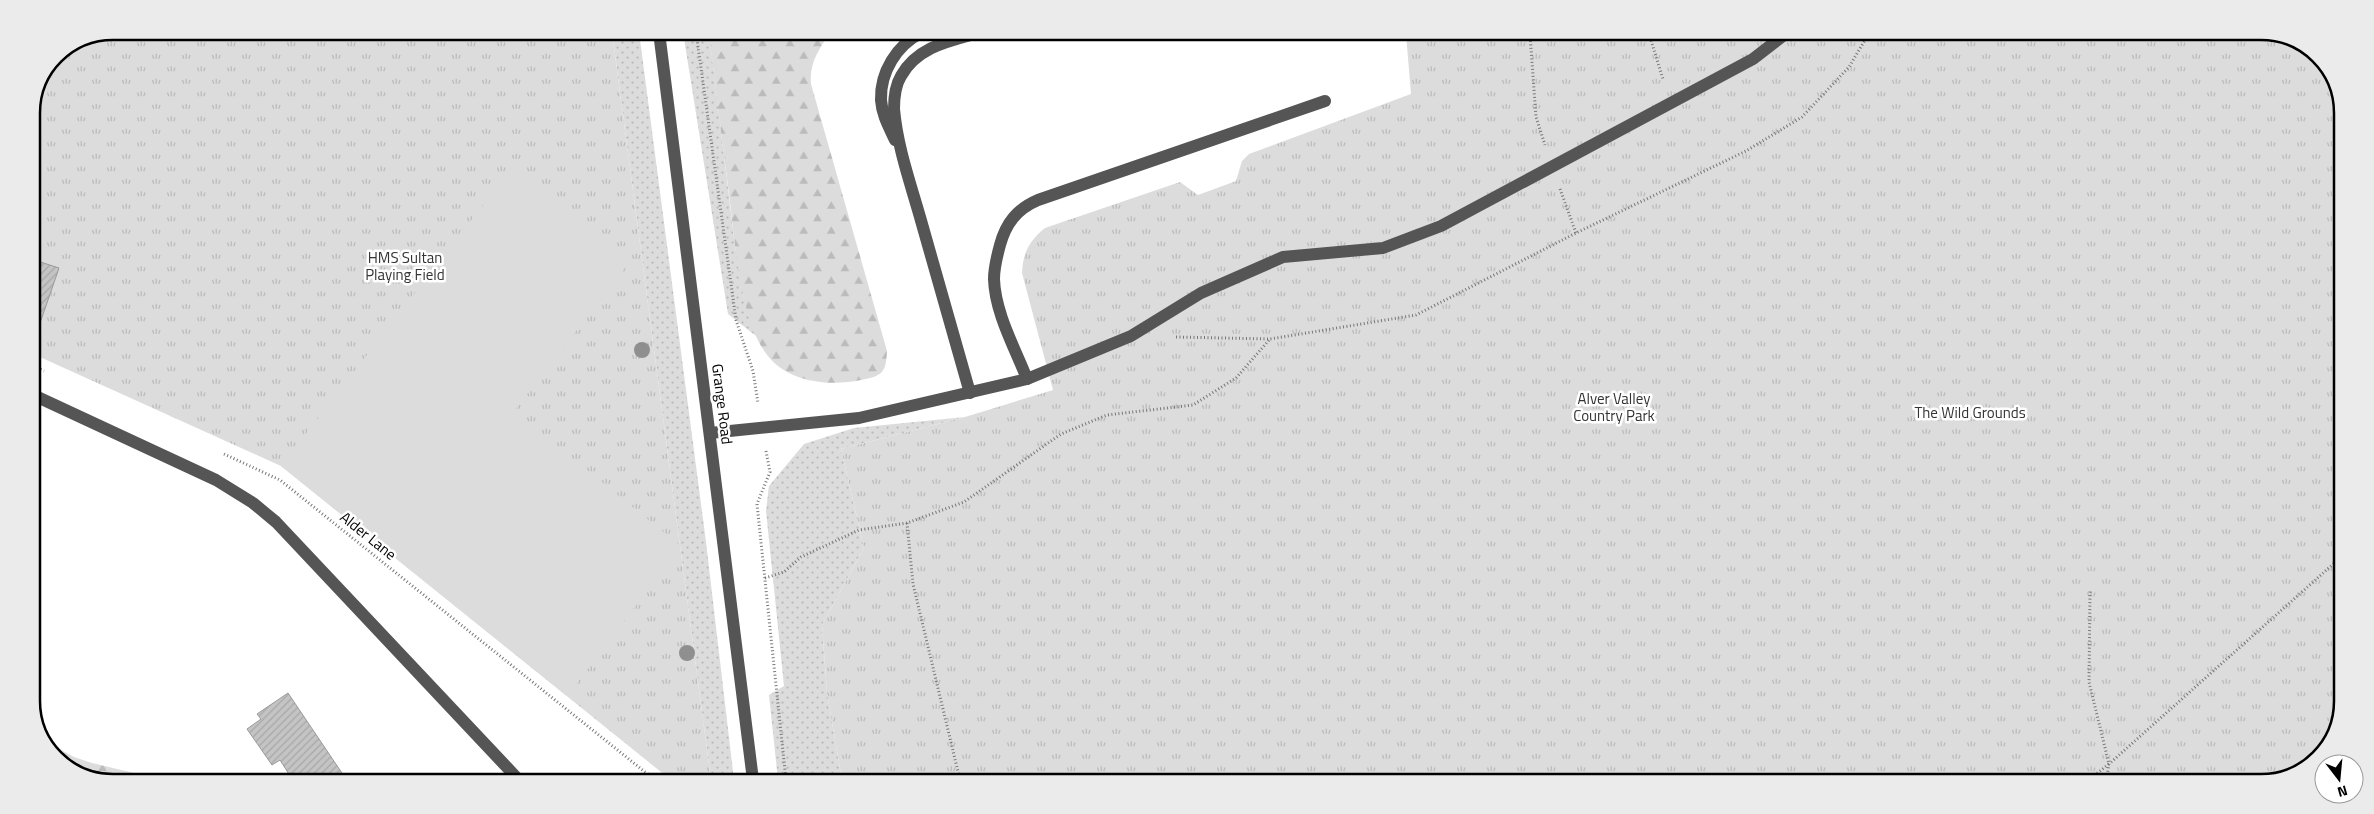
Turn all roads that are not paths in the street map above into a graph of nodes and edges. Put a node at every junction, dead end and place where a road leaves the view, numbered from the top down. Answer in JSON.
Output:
{"nodes":[{"id":1,"x":660,"y":40,"type":"edge"},
{"id":2,"x":908,"y":40,"type":"edge"},
{"id":3,"x":955,"y":40,"type":"edge"},
{"id":4,"x":1777,"y":40,"type":"edge"},
{"id":5,"x":1325,"y":100,"type":"dead end"},
{"id":6,"x":906,"y":166,"type":"junction"},
{"id":7,"x":1027,"y":379,"type":"junction"},
{"id":8,"x":970,"y":393,"type":"junction"},
{"id":9,"x":40,"y":398,"type":"edge"},
{"id":10,"x":710,"y":433,"type":"junction"},
{"id":11,"x":513,"y":774,"type":"edge"},
{"id":12,"x":752,"y":774,"type":"edge"}],
"edges":[{"from":1,"to":10,"type":"street","name":"Grange Road"},
{"from":2,"to":6,"type":"street"},
{"from":3,"to":6,"type":"street"},
{"from":4,"to":7,"type":"street"},
{"from":5,"to":7,"type":"street"},
{"from":6,"to":8,"type":"street"},
{"from":7,"to":8,"type":"street"},
{"from":8,"to":10,"type":"street"},
{"from":9,"to":11,"type":"street"},
{"from":10,"to":12,"type":"street","name":"Grange Road"}]}
